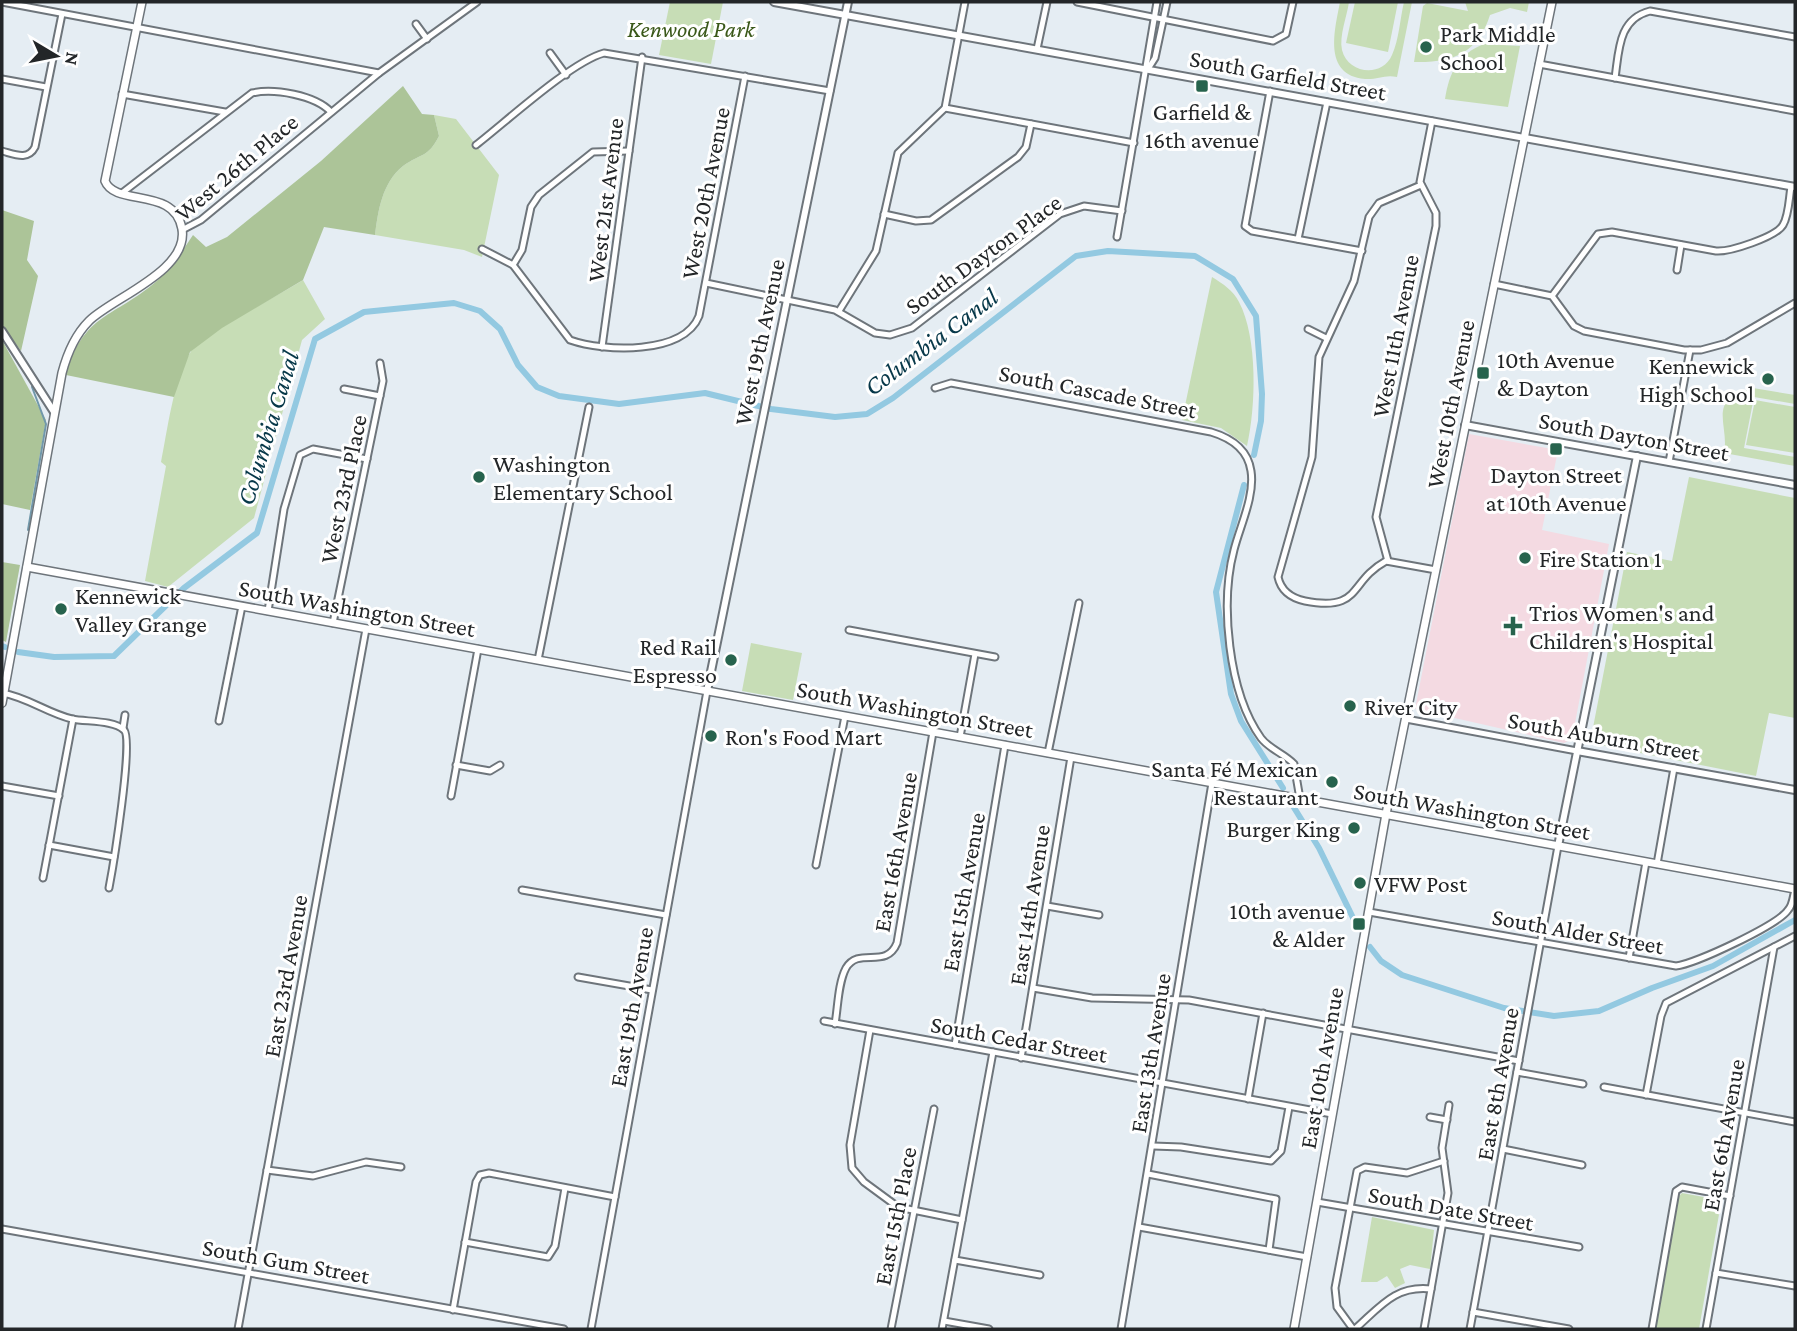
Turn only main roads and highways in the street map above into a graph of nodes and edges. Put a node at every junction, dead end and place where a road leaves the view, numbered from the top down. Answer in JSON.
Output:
{"nodes":[{"id":1,"x":142,"y":2,"type":"edge"},
{"id":2,"x":1552,"y":2,"type":"edge"},
{"id":3,"x":27,"y":567,"type":"junction"},
{"id":4,"x":3,"y":693,"type":"edge"},
{"id":5,"x":2,"y":703,"type":"edge"},
{"id":6,"x":1386,"y":814,"type":"junction"},
{"id":7,"x":1795,"y":889,"type":"edge"},
{"id":8,"x":1294,"y":1329,"type":"edge"}],
"edges":[{"from":1,"to":3,"type":"main road","name":"West 26th Place"},
{"from":2,"to":6,"type":"main road","name":"West 10th Avenue"},
{"from":3,"to":4,"type":"main road"},
{"from":3,"to":6,"type":"main road","name":"South Washington Street"},
{"from":4,"to":5,"type":"main road"},
{"from":6,"to":7,"type":"main road","name":"South Washington Street"},
{"from":6,"to":8,"type":"main road","name":"East 10th Avenue"}]}
